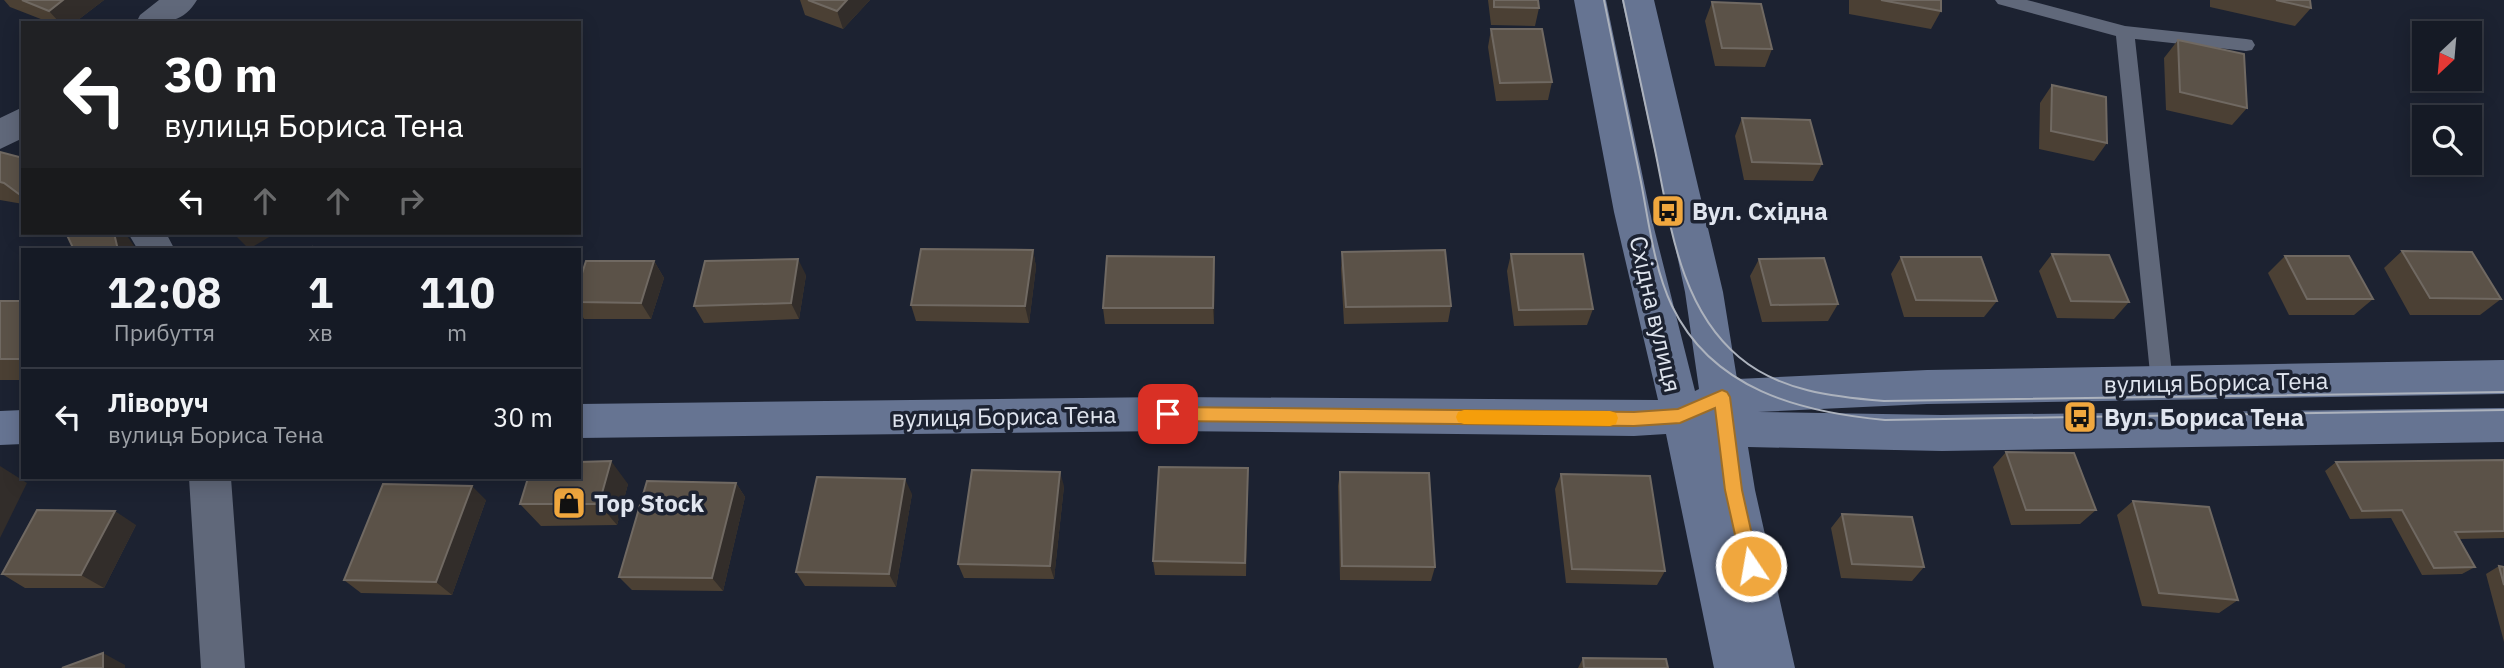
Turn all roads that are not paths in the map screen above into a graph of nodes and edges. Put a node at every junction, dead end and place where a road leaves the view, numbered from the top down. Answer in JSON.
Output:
{"nodes":[{"id":1,"x":181,"y":0,"type":"edge"},
{"id":2,"x":1590,"y":0,"type":"edge"},
{"id":3,"x":1639,"y":0,"type":"edge"},
{"id":4,"x":2004,"y":0,"type":"edge"},
{"id":5,"x":155,"y":21,"type":"edge"},
{"id":6,"x":2125,"y":32,"type":"junction"},
{"id":7,"x":2246,"y":45,"type":"dead end"},
{"id":8,"x":21,"y":121,"type":"edge"},
{"id":9,"x":0,"y":136,"type":"edge"},
{"id":10,"x":0,"y":154,"type":"edge"},
{"id":11,"x":21,"y":157,"type":"edge"},
{"id":12,"x":2504,"y":377,"type":"edge"},
{"id":13,"x":2162,"y":383,"type":"junction"},
{"id":14,"x":1724,"y":413,"type":"junction"},
{"id":15,"x":1680,"y":416,"type":"junction"},
{"id":16,"x":581,"y":421,"type":"edge"},
{"id":17,"x":2504,"y":425,"type":"edge"},
{"id":18,"x":21,"y":427,"type":"edge"},
{"id":19,"x":0,"y":428,"type":"edge"},
{"id":20,"x":209,"y":479,"type":"edge"},
{"id":21,"x":223,"y":668,"type":"edge"},
{"id":22,"x":1736,"y":668,"type":"edge"},
{"id":23,"x":1773,"y":668,"type":"edge"}],
"edges":[{"from":1,"to":5,"type":"street"},
{"from":2,"to":15,"type":"street","name":"Східна вулиця"},
{"from":3,"to":14,"type":"street","name":"Східна вулиця"},
{"from":4,"to":6,"type":"lane"},
{"from":6,"to":7,"type":"lane"},
{"from":6,"to":13,"type":"lane"},
{"from":8,"to":9,"type":"street"},
{"from":10,"to":11,"type":"street"},
{"from":12,"to":13,"type":"street","name":"вулиця Бориса Тена"},
{"from":13,"to":14,"type":"street","name":"вулиця Бориса Тена"},
{"from":14,"to":15,"type":"street","name":"вулиця Бориса Тена"},
{"from":14,"to":17,"type":"street","name":"вулиця Бориса Тена"},
{"from":14,"to":23,"type":"street","name":"Східна вулиця"},
{"from":15,"to":16,"type":"street","name":"вулиця Бориса Тена"},
{"from":15,"to":22,"type":"street","name":"Східна вулиця"},
{"from":18,"to":19,"type":"street"},
{"from":20,"to":21,"type":"street"}]}
